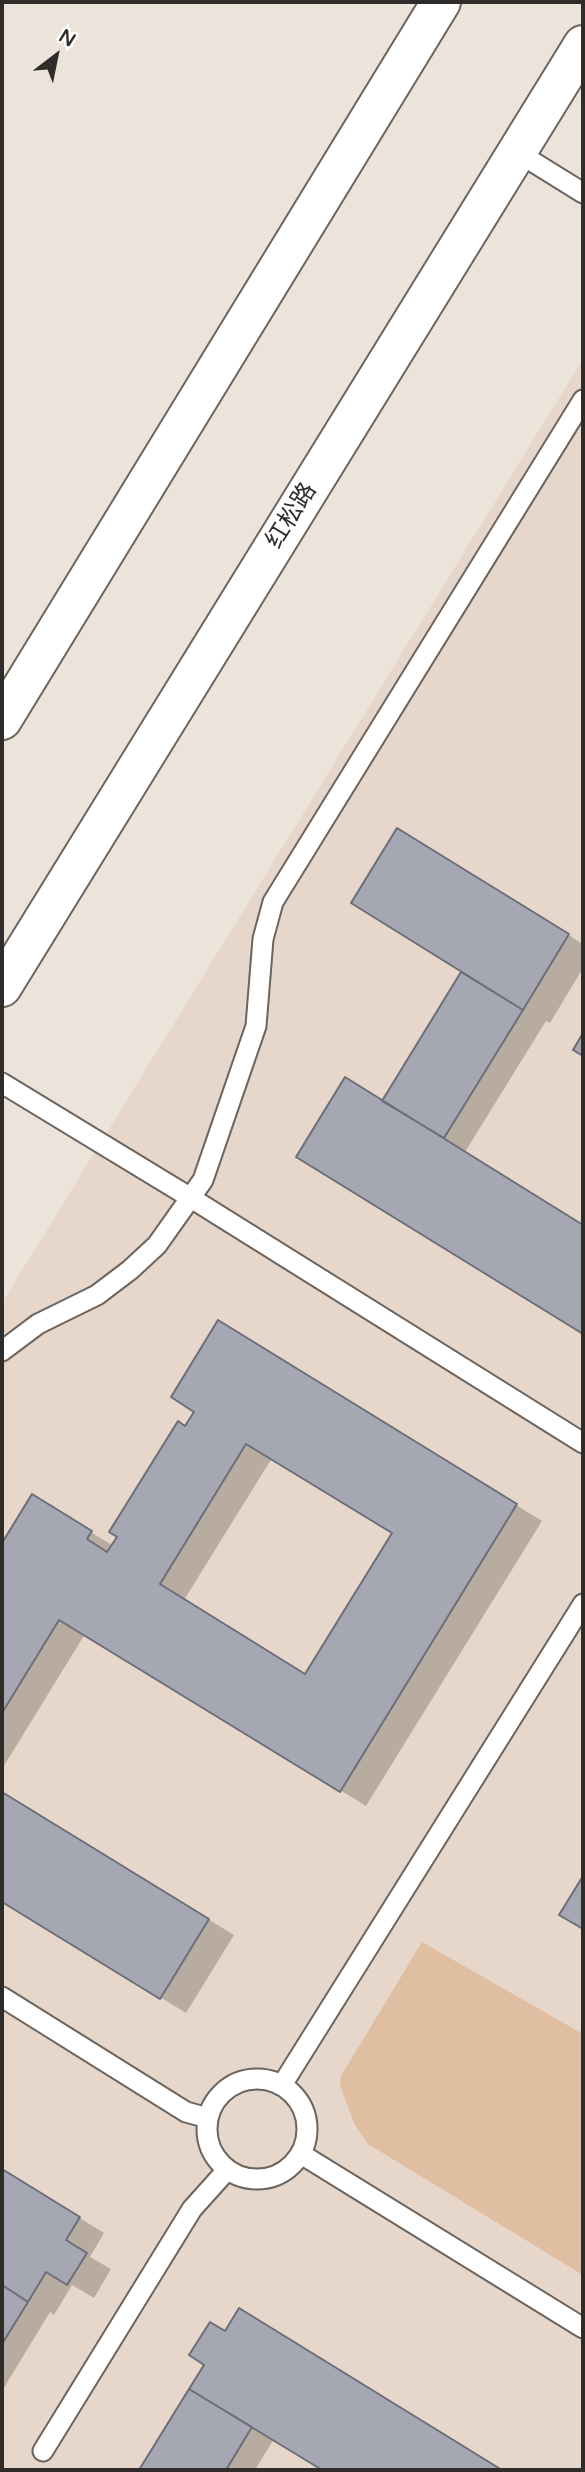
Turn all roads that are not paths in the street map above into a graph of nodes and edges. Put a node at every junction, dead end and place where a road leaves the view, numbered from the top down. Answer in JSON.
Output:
{"nodes":[{"id":1,"x":441,"y":2,"type":"edge"},
{"id":2,"x":583,"y":45,"type":"edge"},
{"id":3,"x":517,"y":152,"type":"junction"},
{"id":4,"x":583,"y":193,"type":"edge"},
{"id":5,"x":583,"y":400,"type":"edge"},
{"id":6,"x":2,"y":720,"type":"edge"},
{"id":7,"x":2,"y":987,"type":"edge"},
{"id":8,"x":2,"y":1083,"type":"edge"},
{"id":9,"x":191,"y":1198,"type":"junction"},
{"id":10,"x":2,"y":1351,"type":"edge"},
{"id":11,"x":583,"y":1443,"type":"edge"},
{"id":12,"x":583,"y":1604,"type":"edge"},
{"id":13,"x":2,"y":1997,"type":"edge"},
{"id":14,"x":282,"y":2085,"type":"junction"},
{"id":15,"x":208,"y":2118,"type":"junction"},
{"id":16,"x":301,"y":2154,"type":"junction"},
{"id":17,"x":227,"y":2170,"type":"junction"},
{"id":18,"x":583,"y":2328,"type":"edge"},
{"id":19,"x":43,"y":2451,"type":"dead end"}],
"edges":[{"from":1,"to":6,"type":"main road"},
{"from":2,"to":3,"type":"main road","name":"红松路"},
{"from":3,"to":4,"type":"lane"},
{"from":3,"to":7,"type":"main road","name":"红松路"},
{"from":5,"to":9,"type":"lane"},
{"from":8,"to":9,"type":"lane"},
{"from":9,"to":10,"type":"lane"},
{"from":9,"to":11,"type":"lane"},
{"from":12,"to":14,"type":"lane"},
{"from":13,"to":15,"type":"lane"},
{"from":14,"to":15,"type":"lane"},
{"from":14,"to":16,"type":"lane"},
{"from":15,"to":17,"type":"lane"},
{"from":16,"to":17,"type":"lane"},
{"from":16,"to":18,"type":"lane"},
{"from":17,"to":19,"type":"lane"}]}
